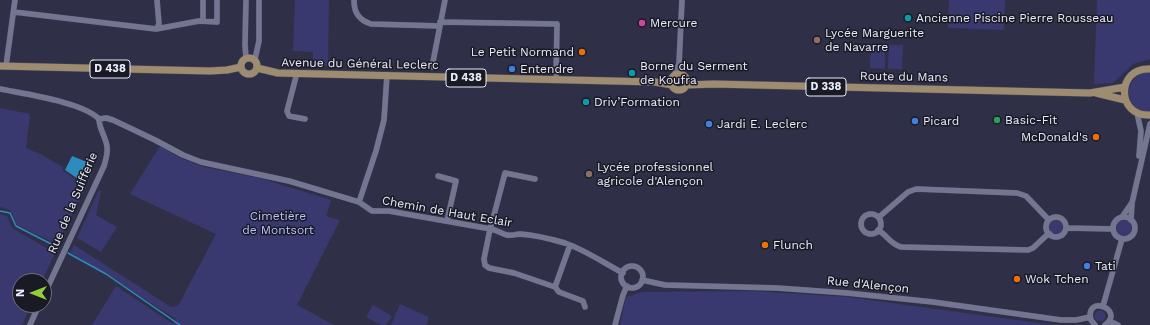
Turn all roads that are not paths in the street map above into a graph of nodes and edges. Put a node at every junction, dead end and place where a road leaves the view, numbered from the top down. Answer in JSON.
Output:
{"nodes":[{"id":1,"x":15,"y":0,"type":"edge"},
{"id":2,"x":157,"y":0,"type":"edge"},
{"id":3,"x":203,"y":0,"type":"edge"},
{"id":4,"x":217,"y":0,"type":"edge"},
{"id":5,"x":246,"y":0,"type":"edge"},
{"id":6,"x":260,"y":0,"type":"edge"},
{"id":7,"x":354,"y":0,"type":"edge"},
{"id":8,"x":445,"y":0,"type":"edge"},
{"id":9,"x":682,"y":0,"type":"edge"},
{"id":10,"x":14,"y":12,"type":"junction"},
{"id":11,"x":203,"y":21,"type":"junction"},
{"id":12,"x":440,"y":24,"type":"junction"},
{"id":13,"x":157,"y":28,"type":"junction"},
{"id":14,"x":246,"y":58,"type":"junction"},
{"id":15,"x":255,"y":59,"type":"junction"},
{"id":16,"x":680,"y":64,"type":"junction"},
{"id":17,"x":3,"y":66,"type":"edge"},
{"id":18,"x":241,"y":67,"type":"junction"},
{"id":19,"x":432,"y":67,"type":"dead end"},
{"id":20,"x":258,"y":68,"type":"junction"},
{"id":21,"x":1149,"y":68,"type":"edge"},
{"id":22,"x":297,"y":74,"type":"junction"},
{"id":23,"x":387,"y":75,"type":"junction"},
{"id":24,"x":673,"y":79,"type":"junction"},
{"id":25,"x":685,"y":79,"type":"junction"},
{"id":26,"x":556,"y":80,"type":"junction"},
{"id":27,"x":1125,"y":87,"type":"junction"},
{"id":28,"x":0,"y":88,"type":"edge"},
{"id":29,"x":1093,"y":93,"type":"junction"},
{"id":30,"x":1125,"y":100,"type":"junction"},
{"id":31,"x":1137,"y":113,"type":"junction"},
{"id":32,"x":1150,"y":115,"type":"edge"},
{"id":33,"x":99,"y":119,"type":"junction"},
{"id":34,"x":304,"y":119,"type":"dead end"},
{"id":35,"x":1150,"y":124,"type":"edge"},
{"id":36,"x":1138,"y":175,"type":"junction"},
{"id":37,"x":438,"y":176,"type":"dead end"},
{"id":38,"x":535,"y":179,"type":"dead end"},
{"id":39,"x":359,"y":202,"type":"junction"},
{"id":40,"x":1132,"y":203,"type":"junction"},
{"id":41,"x":879,"y":217,"type":"junction"},
{"id":42,"x":1122,"y":217,"type":"junction"},
{"id":43,"x":1049,"y":220,"type":"junction"},
{"id":44,"x":1131,"y":220,"type":"junction"},
{"id":45,"x":447,"y":221,"type":"junction"},
{"id":46,"x":1066,"y":228,"type":"junction"},
{"id":47,"x":490,"y":229,"type":"junction"},
{"id":48,"x":1113,"y":229,"type":"junction"},
{"id":49,"x":878,"y":230,"type":"junction"},
{"id":50,"x":1050,"y":234,"type":"junction"},
{"id":51,"x":1122,"y":239,"type":"junction"},
{"id":52,"x":570,"y":245,"type":"junction"},
{"id":53,"x":623,"y":273,"type":"junction"},
{"id":54,"x":52,"y":278,"type":"edge"},
{"id":55,"x":642,"y":280,"type":"junction"},
{"id":56,"x":627,"y":286,"type":"junction"},
{"id":57,"x":554,"y":287,"type":"junction"},
{"id":58,"x":1102,"y":306,"type":"junction"},
{"id":59,"x":585,"y":307,"type":"dead end"},
{"id":60,"x":35,"y":313,"type":"edge"},
{"id":61,"x":1090,"y":317,"type":"junction"},
{"id":62,"x":1107,"y":323,"type":"edge"},
{"id":63,"x":30,"y":325,"type":"edge"},
{"id":64,"x":615,"y":325,"type":"edge"},
{"id":65,"x":1095,"y":325,"type":"edge"},
{"id":66,"x":1118,"y":325,"type":"edge"}],
"edges":[{"from":1,"to":10,"type":"street"},
{"from":2,"to":13,"type":"street"},
{"from":3,"to":11,"type":"street"},
{"from":4,"to":11,"type":"street"},
{"from":5,"to":14,"type":"street"},
{"from":6,"to":15,"type":"street"},
{"from":7,"to":12,"type":"street"},
{"from":8,"to":12,"type":"street"},
{"from":9,"to":16,"type":"street"},
{"from":10,"to":13,"type":"street"},
{"from":10,"to":17,"type":"street"},
{"from":11,"to":13,"type":"street"},
{"from":12,"to":19,"type":"street"},
{"from":12,"to":26,"type":"street"},
{"from":14,"to":15,"type":"main road"},
{"from":14,"to":18,"type":"main road"},
{"from":15,"to":20,"type":"main road"},
{"from":16,"to":24,"type":"street"},
{"from":16,"to":25,"type":"street"},
{"from":17,"to":18,"type":"main road","number":"D 438"},
{"from":18,"to":20,"type":"main road"},
{"from":20,"to":22,"type":"main road","name":"Avenue du Général Leclerc","number":"D 438"},
{"from":21,"to":27,"type":"main road"},
{"from":22,"to":23,"type":"main road","name":"Avenue du Général Leclerc","number":"D 438"},
{"from":22,"to":34,"type":"street"},
{"from":23,"to":26,"type":"main road","name":"Avenue du Général Leclerc","number":"D 438"},
{"from":23,"to":39,"type":"street"},
{"from":24,"to":25,"type":"main road"},
{"from":24,"to":25,"type":"main road"},
{"from":24,"to":26,"type":"main road","name":"Avenue du Général Leclerc","number":"D 438"},
{"from":25,"to":29,"type":"main road","name":"Route du Mans","number":"D 338"},
{"from":27,"to":29,"type":"main road","name":"Route du Mans","number":"D 338"},
{"from":27,"to":30,"type":"main road"},
{"from":28,"to":33,"type":"street","name":"Chemin de Haut Eclair"},
{"from":29,"to":30,"type":"main road","name":"Route du Mans","number":"D 338"},
{"from":30,"to":31,"type":"main road"},
{"from":31,"to":32,"type":"main road"},
{"from":31,"to":36,"type":"street"},
{"from":33,"to":39,"type":"street","name":"Chemin de Haut Eclair"},
{"from":33,"to":54,"type":"street","name":"Rue de la Suifferie"},
{"from":35,"to":36,"type":"street"},
{"from":36,"to":40,"type":"street"},
{"from":37,"to":45,"type":"street"},
{"from":38,"to":47,"type":"street"},
{"from":39,"to":45,"type":"street","name":"Chemin de Haut Eclair"},
{"from":40,"to":42,"type":"street"},
{"from":40,"to":44,"type":"street"},
{"from":41,"to":43,"type":"street"},
{"from":41,"to":49,"type":"street"},
{"from":41,"to":49,"type":"street"},
{"from":42,"to":44,"type":"street"},
{"from":42,"to":48,"type":"street"},
{"from":43,"to":46,"type":"street"},
{"from":43,"to":50,"type":"street"},
{"from":44,"to":51,"type":"street"},
{"from":45,"to":47,"type":"street","name":"Chemin de Haut Eclair"},
{"from":46,"to":48,"type":"street"},
{"from":46,"to":50,"type":"street"},
{"from":47,"to":52,"type":"street","name":"Chemin de Haut Eclair"},
{"from":47,"to":57,"type":"street"},
{"from":48,"to":51,"type":"street"},
{"from":49,"to":50,"type":"street"},
{"from":51,"to":58,"type":"street"},
{"from":52,"to":53,"type":"street","name":"Chemin de Haut Eclair"},
{"from":52,"to":57,"type":"street"},
{"from":53,"to":55,"type":"street"},
{"from":53,"to":56,"type":"street"},
{"from":55,"to":56,"type":"street"},
{"from":55,"to":61,"type":"street","name":"Rue d'Alençon"},
{"from":56,"to":64,"type":"street"},
{"from":57,"to":59,"type":"street"},
{"from":58,"to":61,"type":"street"},
{"from":58,"to":62,"type":"street"},
{"from":60,"to":63,"type":"street"},
{"from":61,"to":65,"type":"street"},
{"from":62,"to":66,"type":"street"}]}
